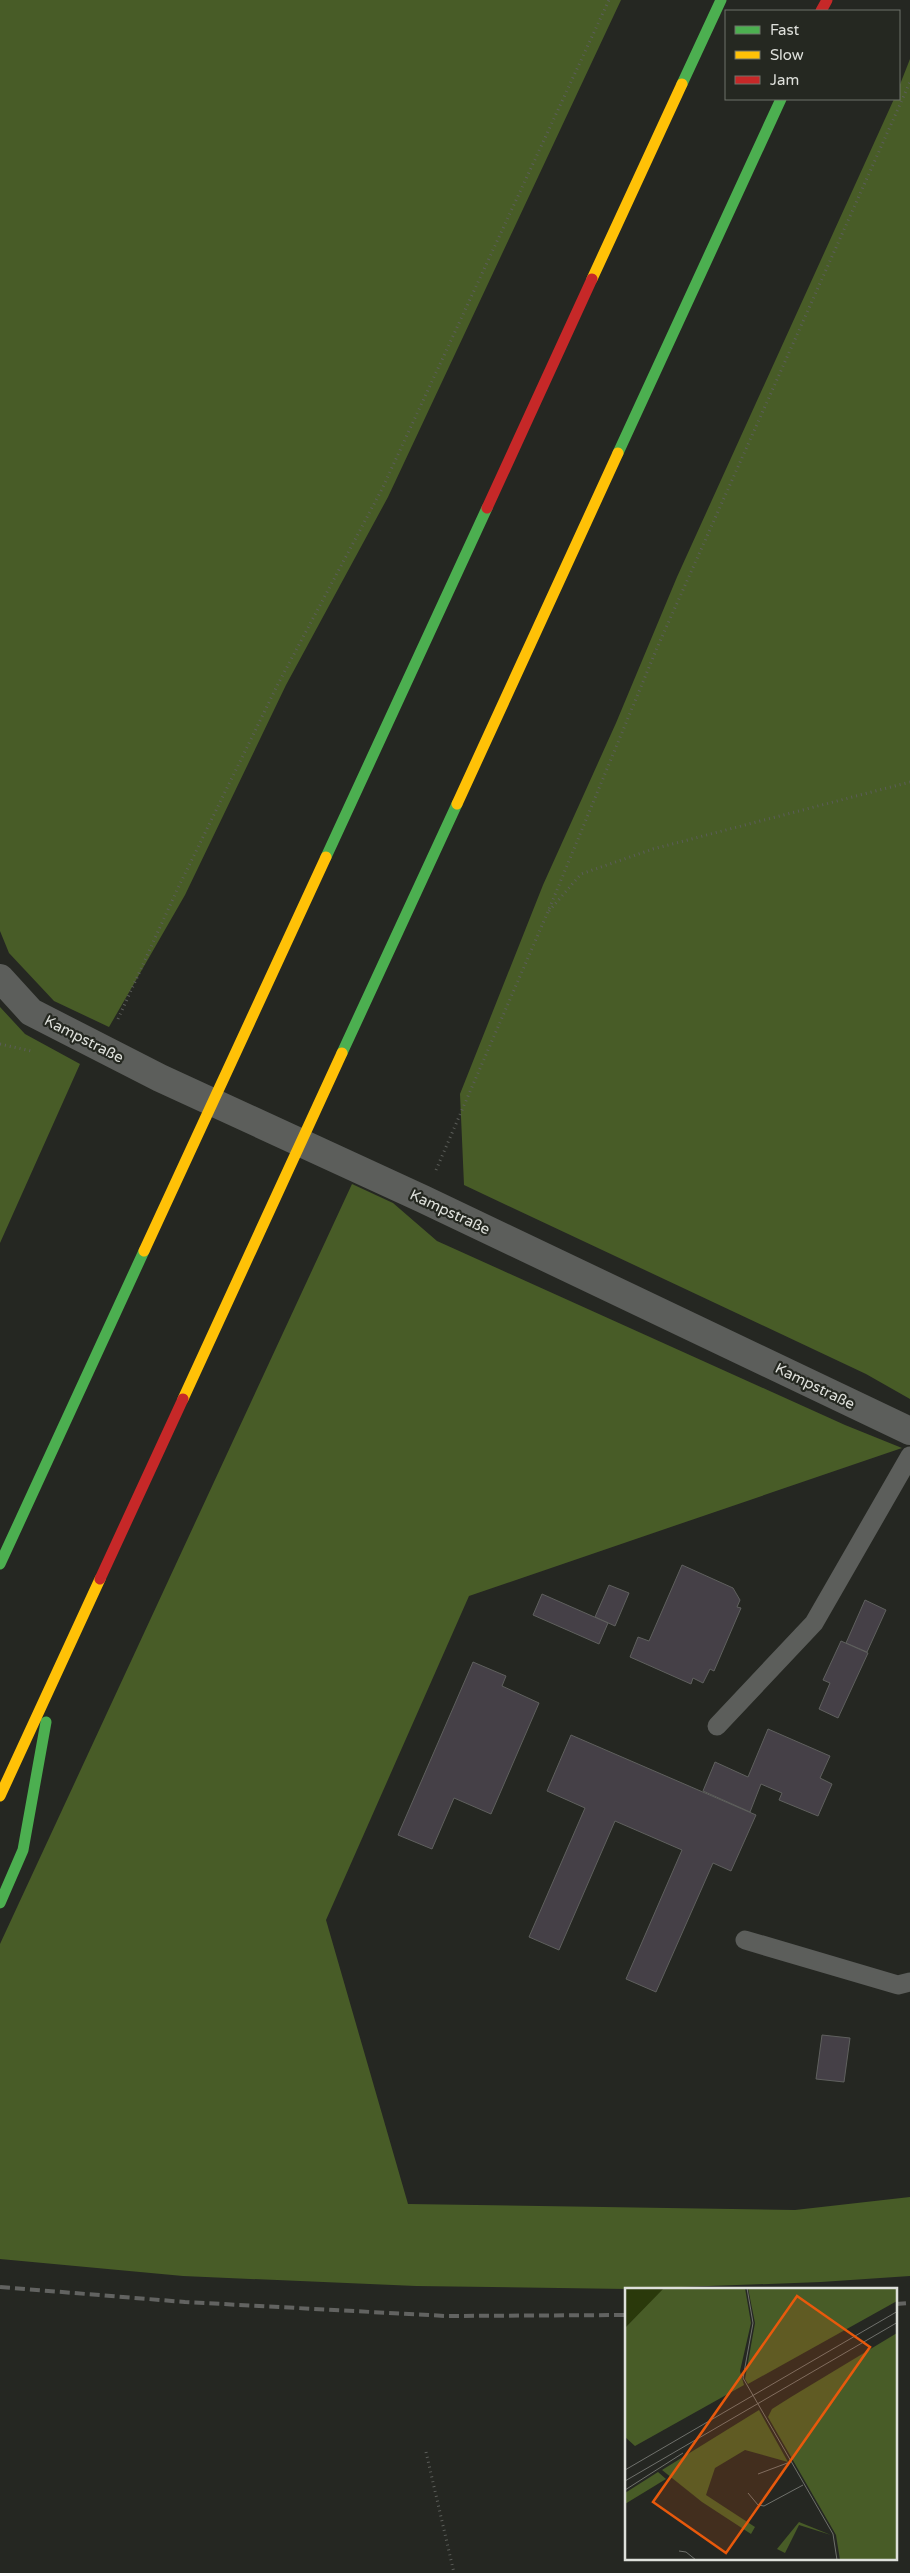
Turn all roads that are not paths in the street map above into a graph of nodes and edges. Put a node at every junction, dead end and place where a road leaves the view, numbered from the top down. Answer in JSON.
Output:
{"nodes":[{"id":1,"x":722,"y":0,"type":"edge"},
{"id":2,"x":781,"y":100,"type":"edge"},
{"id":3,"x":0,"y":978,"type":"edge"},
{"id":4,"x":910,"y":1431,"type":"edge"},
{"id":5,"x":910,"y":1456,"type":"edge"},
{"id":6,"x":0,"y":1564,"type":"edge"},
{"id":7,"x":51,"y":1688,"type":"junction"},
{"id":8,"x":716,"y":1726,"type":"dead end"},
{"id":9,"x":0,"y":1796,"type":"edge"},
{"id":10,"x":0,"y":1903,"type":"edge"},
{"id":11,"x":744,"y":1940,"type":"dead end"},
{"id":12,"x":910,"y":1982,"type":"edge"}],
"edges":[{"from":1,"to":6,"type":"highway"},
{"from":2,"to":7,"type":"highway"},
{"from":3,"to":4,"type":"street","name":"Kampstraße"},
{"from":5,"to":8,"type":"lane"},
{"from":7,"to":9,"type":"highway"},
{"from":7,"to":10,"type":"highway"},
{"from":11,"to":12,"type":"lane"}]}
